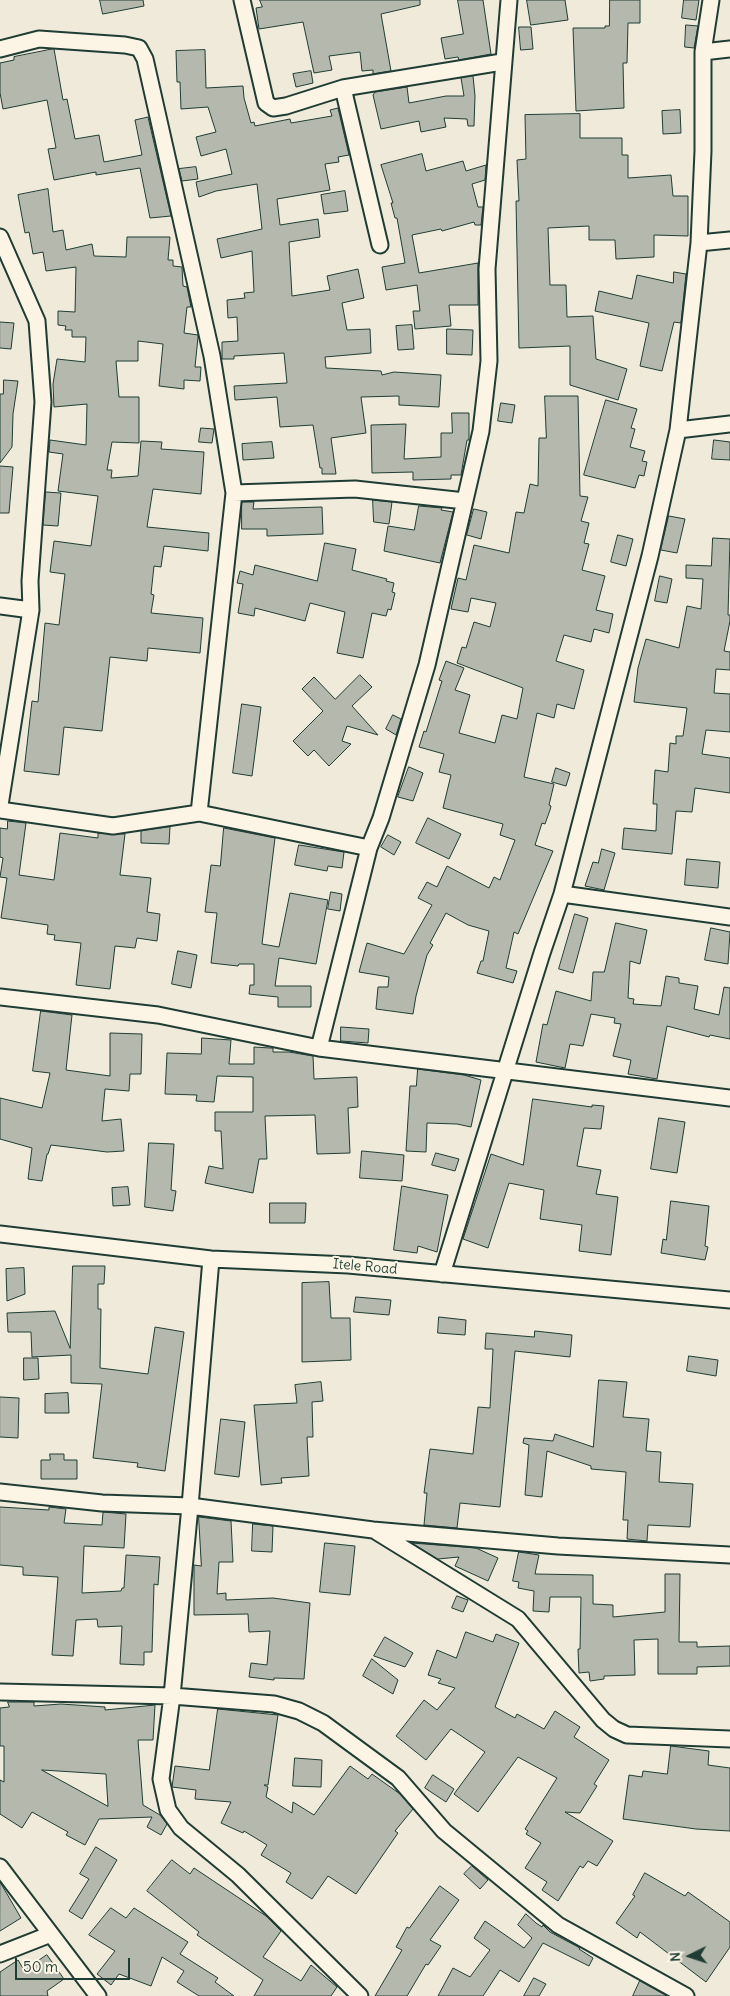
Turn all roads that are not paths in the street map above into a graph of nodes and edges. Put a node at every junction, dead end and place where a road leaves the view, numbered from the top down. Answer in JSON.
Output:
{"nodes":[{"id":1,"x":242,"y":0,"type":"edge"},
{"id":2,"x":509,"y":0,"type":"edge"},
{"id":3,"x":711,"y":0,"type":"edge"},
{"id":4,"x":0,"y":49,"type":"edge"},
{"id":5,"x":730,"y":49,"type":"edge"},
{"id":6,"x":703,"y":52,"type":"junction"},
{"id":7,"x":502,"y":62,"type":"junction"},
{"id":8,"x":343,"y":88,"type":"junction"},
{"id":9,"x":0,"y":237,"type":"edge"},
{"id":10,"x":730,"y":240,"type":"edge"},
{"id":11,"x":699,"y":244,"type":"junction"},
{"id":12,"x":380,"y":246,"type":"dead end"},
{"id":13,"x":730,"y":424,"type":"edge"},
{"id":14,"x":678,"y":430,"type":"junction"},
{"id":15,"x":234,"y":493,"type":"junction"},
{"id":16,"x":466,"y":500,"type":"junction"},
{"id":17,"x":0,"y":606,"type":"edge"},
{"id":18,"x":31,"y":610,"type":"junction"},
{"id":19,"x":0,"y":805,"type":"edge"},
{"id":20,"x":0,"y":810,"type":"edge"},
{"id":21,"x":199,"y":813,"type":"junction"},
{"id":22,"x":369,"y":848,"type":"junction"},
{"id":23,"x":562,"y":894,"type":"junction"},
{"id":24,"x":730,"y":917,"type":"edge"},
{"id":25,"x":0,"y":997,"type":"edge"},
{"id":26,"x":319,"y":1048,"type":"junction"},
{"id":27,"x":506,"y":1070,"type":"junction"},
{"id":28,"x":730,"y":1098,"type":"edge"},
{"id":29,"x":0,"y":1234,"type":"edge"},
{"id":30,"x":211,"y":1259,"type":"junction"},
{"id":31,"x":442,"y":1274,"type":"junction"},
{"id":32,"x":730,"y":1300,"type":"edge"},
{"id":33,"x":0,"y":1492,"type":"edge"},
{"id":34,"x":190,"y":1506,"type":"junction"},
{"id":35,"x":373,"y":1530,"type":"junction"},
{"id":36,"x":730,"y":1555,"type":"edge"},
{"id":37,"x":0,"y":1692,"type":"edge"},
{"id":38,"x":172,"y":1696,"type":"junction"},
{"id":39,"x":730,"y":1740,"type":"edge"},
{"id":40,"x":0,"y":1867,"type":"edge"},
{"id":41,"x":51,"y":1934,"type":"junction"},
{"id":42,"x":0,"y":1954,"type":"edge"},
{"id":43,"x":98,"y":1996,"type":"edge"},
{"id":44,"x":360,"y":1996,"type":"edge"},
{"id":45,"x":686,"y":1996,"type":"edge"}],
"edges":[{"from":1,"to":8,"type":"street"},
{"from":2,"to":7,"type":"street"},
{"from":3,"to":6,"type":"street"},
{"from":4,"to":15,"type":"street"},
{"from":5,"to":6,"type":"street"},
{"from":6,"to":11,"type":"street"},
{"from":7,"to":8,"type":"street"},
{"from":7,"to":16,"type":"street"},
{"from":8,"to":12,"type":"street"},
{"from":9,"to":18,"type":"street"},
{"from":10,"to":11,"type":"street"},
{"from":11,"to":14,"type":"street"},
{"from":13,"to":14,"type":"street"},
{"from":14,"to":23,"type":"street"},
{"from":15,"to":16,"type":"street"},
{"from":15,"to":21,"type":"street"},
{"from":16,"to":22,"type":"street"},
{"from":17,"to":18,"type":"street"},
{"from":18,"to":19,"type":"street"},
{"from":20,"to":21,"type":"street"},
{"from":21,"to":22,"type":"street"},
{"from":22,"to":26,"type":"street"},
{"from":23,"to":24,"type":"street"},
{"from":23,"to":27,"type":"street"},
{"from":25,"to":26,"type":"street"},
{"from":26,"to":27,"type":"street"},
{"from":27,"to":28,"type":"street"},
{"from":27,"to":31,"type":"street"},
{"from":29,"to":30,"type":"street","name":"Itele Road"},
{"from":30,"to":31,"type":"street","name":"Itele Road"},
{"from":30,"to":34,"type":"street"},
{"from":31,"to":32,"type":"street","name":"Itele Road"},
{"from":33,"to":34,"type":"street"},
{"from":34,"to":35,"type":"street"},
{"from":34,"to":38,"type":"street"},
{"from":35,"to":36,"type":"street"},
{"from":35,"to":39,"type":"street"},
{"from":37,"to":38,"type":"street"},
{"from":38,"to":44,"type":"street"},
{"from":38,"to":45,"type":"street"},
{"from":40,"to":41,"type":"street"},
{"from":41,"to":42,"type":"street"},
{"from":41,"to":43,"type":"street"}]}
